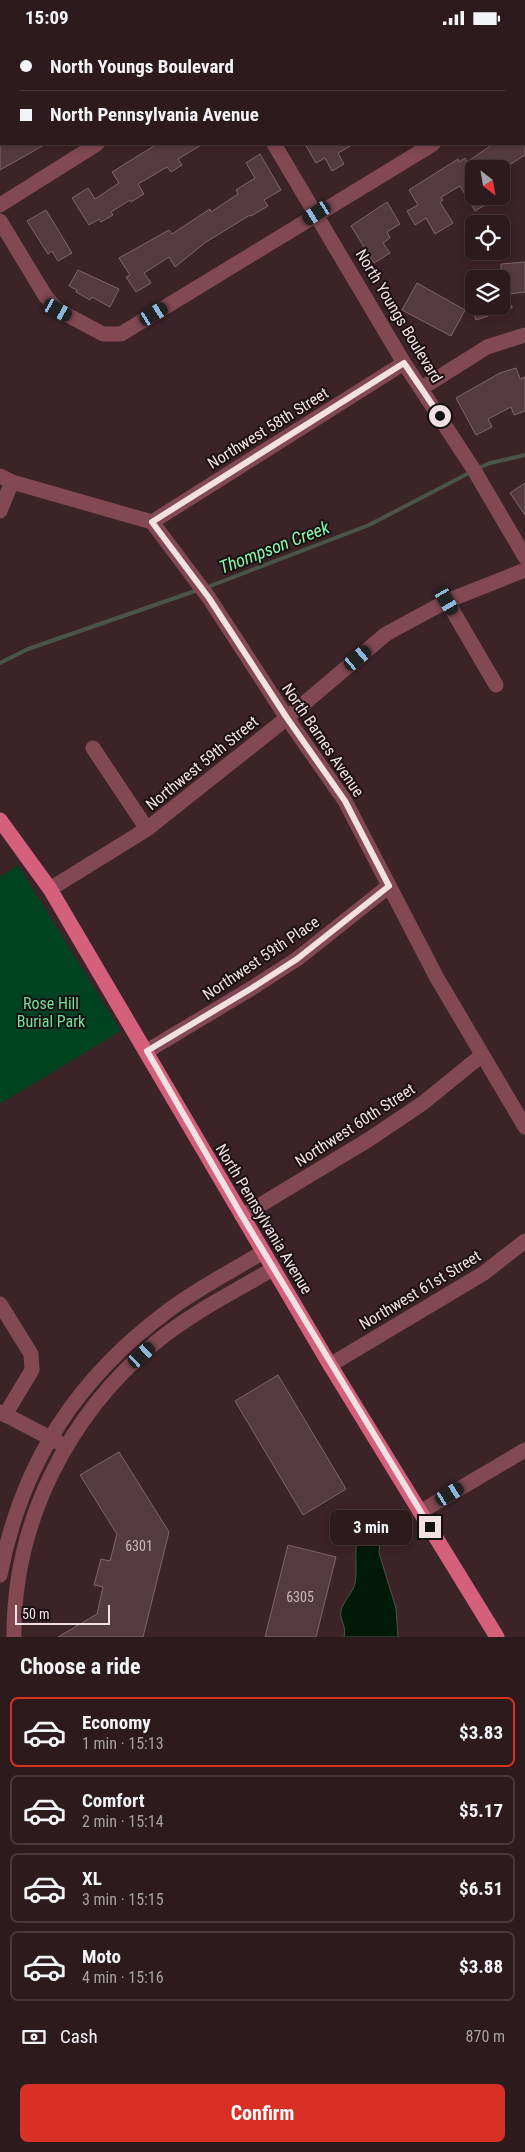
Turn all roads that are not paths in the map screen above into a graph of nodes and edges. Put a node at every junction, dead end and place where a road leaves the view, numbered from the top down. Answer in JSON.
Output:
{"nodes":[{"id":1,"x":94,"y":145,"type":"edge"},
{"id":2,"x":275,"y":145,"type":"edge"},
{"id":3,"x":431,"y":145,"type":"edge"},
{"id":4,"x":0,"y":205,"type":"edge"},
{"id":5,"x":317,"y":213,"type":"junction"},
{"id":6,"x":0,"y":221,"type":"edge"},
{"id":7,"x":525,"y":335,"type":"edge"},
{"id":8,"x":404,"y":363,"type":"junction"},
{"id":9,"x":422,"y":388,"type":"junction"},
{"id":10,"x":6,"y":479,"type":"edge"},
{"id":11,"x":0,"y":511,"type":"edge"},
{"id":12,"x":152,"y":522,"type":"junction"},
{"id":13,"x":525,"y":557,"type":"edge"},
{"id":14,"x":525,"y":570,"type":"edge"},
{"id":15,"x":447,"y":601,"type":"junction"},
{"id":16,"x":496,"y":685,"type":"dead end"},
{"id":17,"x":287,"y":718,"type":"junction"},
{"id":18,"x":93,"y":748,"type":"dead end"},
{"id":19,"x":0,"y":820,"type":"edge"},
{"id":20,"x":147,"y":829,"type":"junction"},
{"id":21,"x":389,"y":886,"type":"junction"},
{"id":22,"x":50,"y":889,"type":"junction"},
{"id":23,"x":147,"y":1051,"type":"junction"},
{"id":24,"x":482,"y":1055,"type":"junction"},
{"id":25,"x":525,"y":1127,"type":"edge"},
{"id":26,"x":242,"y":1216,"type":"junction"},
{"id":27,"x":525,"y":1241,"type":"edge"},
{"id":28,"x":263,"y":1252,"type":"junction"},
{"id":29,"x":273,"y":1269,"type":"junction"},
{"id":30,"x":0,"y":1303,"type":"edge"},
{"id":31,"x":330,"y":1365,"type":"junction"},
{"id":32,"x":3,"y":1413,"type":"edge"},
{"id":33,"x":50,"y":1437,"type":"junction"},
{"id":34,"x":66,"y":1446,"type":"junction"},
{"id":35,"x":525,"y":1450,"type":"edge"},
{"id":36,"x":420,"y":1512,"type":"junction"},
{"id":37,"x":0,"y":1575,"type":"edge"},
{"id":38,"x":12,"y":1636,"type":"edge"},
{"id":39,"x":497,"y":1637,"type":"edge"}],
"edges":[{"from":1,"to":4,"type":"street"},
{"from":2,"to":5,"type":"street","name":"North Youngs Boulevard"},
{"from":3,"to":5,"type":"street"},
{"from":5,"to":6,"type":"street"},
{"from":5,"to":8,"type":"street","name":"North Youngs Boulevard"},
{"from":7,"to":9,"type":"street"},
{"from":8,"to":9,"type":"street","name":"North Youngs Boulevard"},
{"from":8,"to":12,"type":"street","name":"Northwest 58th Street"},
{"from":9,"to":13,"type":"street","name":"North Youngs Boulevard"},
{"from":10,"to":11,"type":"street"},
{"from":10,"to":12,"type":"street"},
{"from":12,"to":17,"type":"street","name":"North Barnes Avenue"},
{"from":14,"to":15,"type":"street","name":"Northwest 59th Street"},
{"from":15,"to":16,"type":"street"},
{"from":15,"to":17,"type":"street","name":"Northwest 59th Street"},
{"from":17,"to":20,"type":"street","name":"Northwest 59th Street"},
{"from":17,"to":21,"type":"street","name":"North Barnes Avenue"},
{"from":18,"to":20,"type":"street"},
{"from":19,"to":22,"type":"main road","name":"North Pennsylvania Avenue"},
{"from":20,"to":22,"type":"street","name":"Northwest 59th Street"},
{"from":21,"to":23,"type":"street","name":"Northwest 59th Place"},
{"from":21,"to":24,"type":"street","name":"North Barnes Avenue"},
{"from":22,"to":23,"type":"main road","name":"North Pennsylvania Avenue"},
{"from":23,"to":26,"type":"main road","name":"North Pennsylvania Avenue"},
{"from":24,"to":25,"type":"street","name":"North Barnes Avenue"},
{"from":24,"to":26,"type":"street","name":"Northwest 60th Street"},
{"from":26,"to":28,"type":"main road","name":"North Pennsylvania Avenue"},
{"from":27,"to":31,"type":"street","name":"Northwest 61st Street"},
{"from":28,"to":29,"type":"main road","name":"North Pennsylvania Avenue"},
{"from":28,"to":33,"type":"street"},
{"from":29,"to":31,"type":"main road","name":"North Pennsylvania Avenue"},
{"from":29,"to":34,"type":"street"},
{"from":30,"to":32,"type":"street"},
{"from":31,"to":36,"type":"main road","name":"North Pennsylvania Avenue"},
{"from":32,"to":33,"type":"street"},
{"from":33,"to":34,"type":"street"},
{"from":33,"to":37,"type":"street"},
{"from":34,"to":38,"type":"street"},
{"from":35,"to":36,"type":"street"},
{"from":36,"to":39,"type":"main road","name":"North Pennsylvania Avenue"}]}
